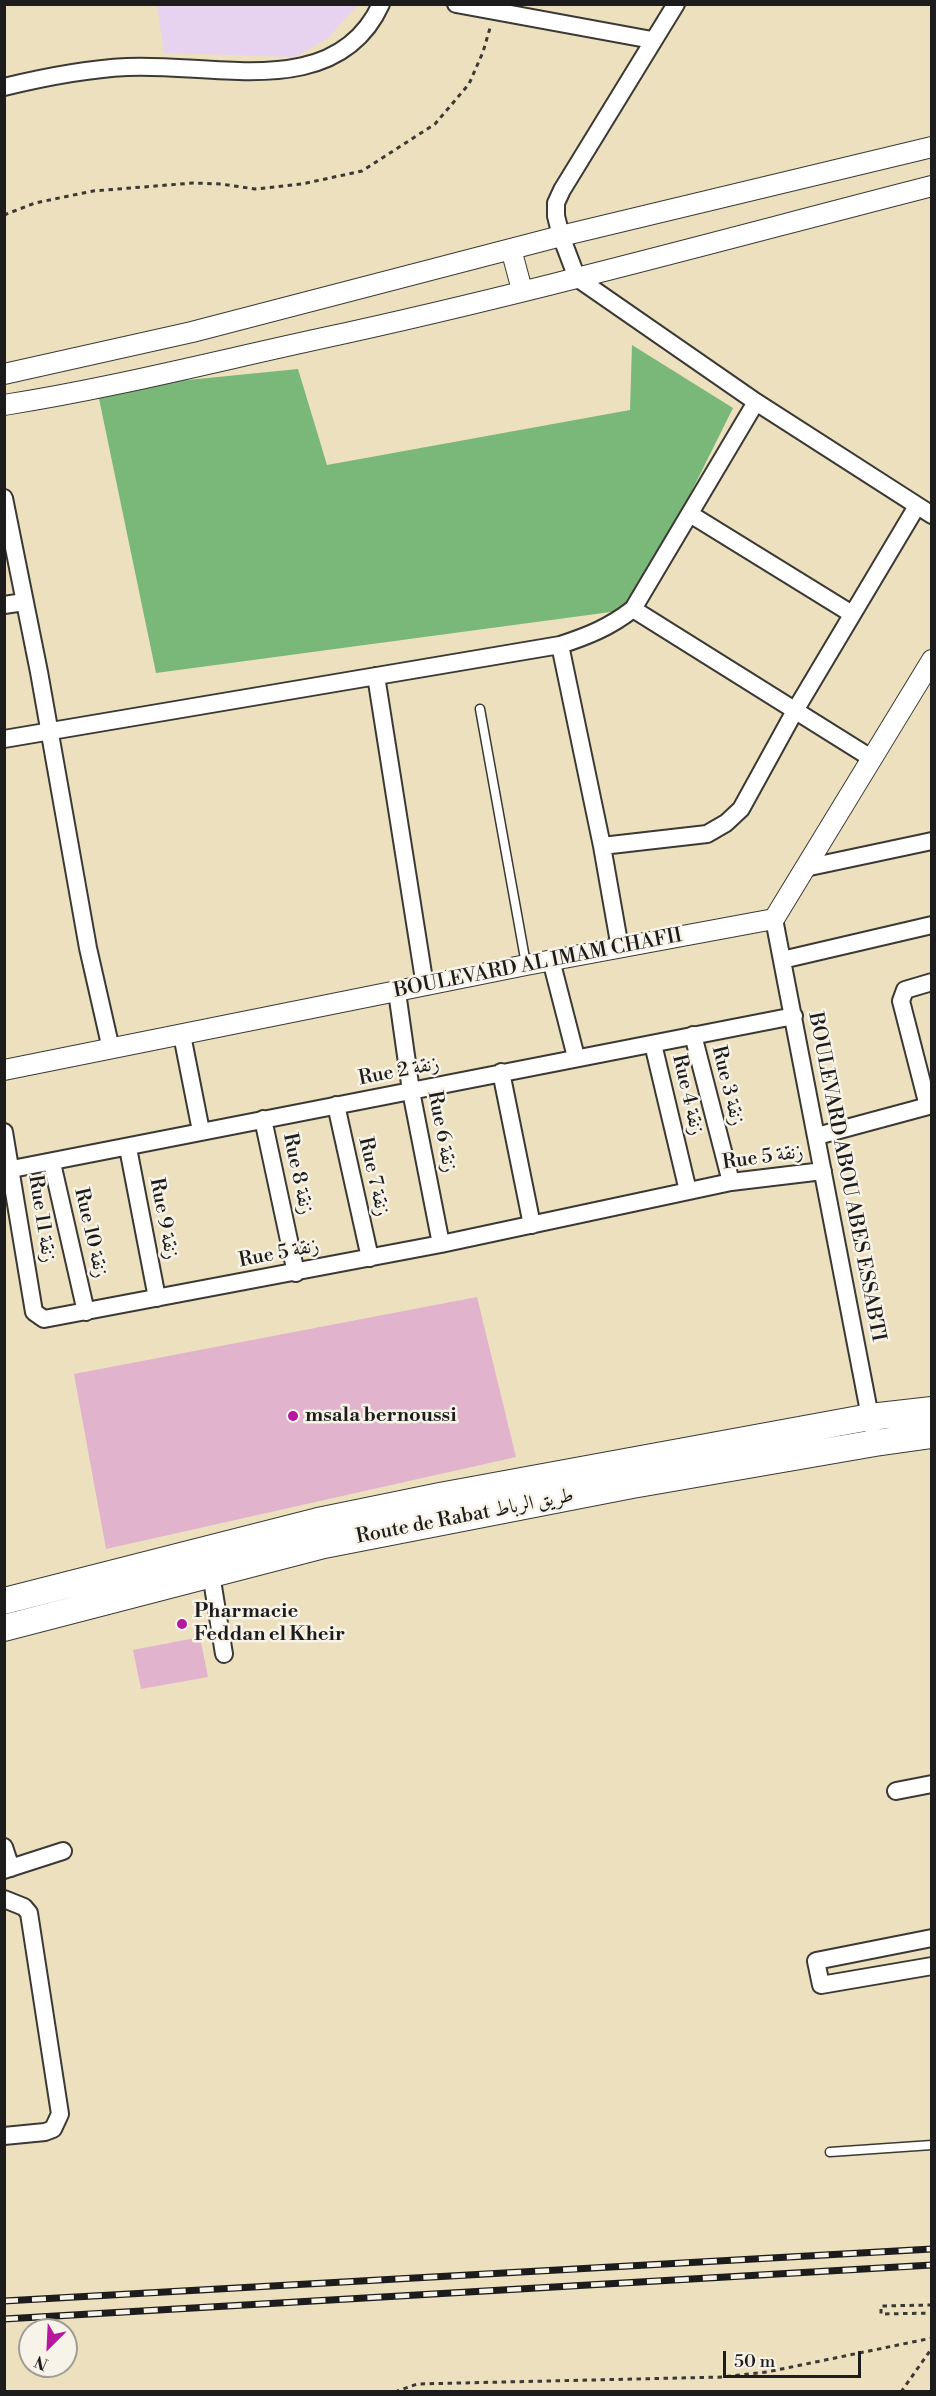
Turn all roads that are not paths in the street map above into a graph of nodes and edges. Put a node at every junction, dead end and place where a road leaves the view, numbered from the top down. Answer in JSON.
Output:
{"nodes":[{"id":1,"x":381,"y":4,"type":"edge"},
{"id":2,"x":456,"y":4,"type":"edge"},
{"id":3,"x":676,"y":4,"type":"edge"},
{"id":4,"x":652,"y":40,"type":"junction"},
{"id":5,"x":4,"y":87,"type":"edge"},
{"id":6,"x":932,"y":147,"type":"edge"},
{"id":7,"x":932,"y":186,"type":"edge"},
{"id":8,"x":561,"y":236,"type":"junction"},
{"id":9,"x":511,"y":249,"type":"junction"},
{"id":10,"x":577,"y":278,"type":"junction"},
{"id":11,"x":522,"y":290,"type":"junction"},
{"id":12,"x":4,"y":374,"type":"edge"},
{"id":13,"x":756,"y":402,"type":"junction"},
{"id":14,"x":4,"y":405,"type":"edge"},
{"id":15,"x":4,"y":498,"type":"edge"},
{"id":16,"x":924,"y":510,"type":"edge"},
{"id":17,"x":690,"y":514,"type":"junction"},
{"id":18,"x":24,"y":602,"type":"junction"},
{"id":19,"x":4,"y":605,"type":"edge"},
{"id":20,"x":633,"y":609,"type":"junction"},
{"id":21,"x":852,"y":614,"type":"junction"},
{"id":22,"x":560,"y":645,"type":"junction"},
{"id":23,"x":932,"y":660,"type":"edge"},
{"id":24,"x":376,"y":676,"type":"junction"},
{"id":25,"x":480,"y":709,"type":"dead end"},
{"id":26,"x":796,"y":709,"type":"junction"},
{"id":27,"x":48,"y":732,"type":"junction"},
{"id":28,"x":4,"y":739,"type":"edge"},
{"id":29,"x":871,"y":758,"type":"junction"},
{"id":30,"x":931,"y":842,"type":"edge"},
{"id":31,"x":602,"y":846,"type":"junction"},
{"id":32,"x":805,"y":868,"type":"junction"},
{"id":33,"x":774,"y":919,"type":"junction"},
{"id":34,"x":932,"y":925,"type":"edge"},
{"id":35,"x":620,"y":948,"type":"junction"},
{"id":36,"x":551,"y":960,"type":"junction"},
{"id":37,"x":782,"y":960,"type":"junction"},
{"id":38,"x":526,"y":965,"type":"junction"},
{"id":39,"x":932,"y":982,"type":"edge"},
{"id":40,"x":425,"y":986,"type":"junction"},
{"id":41,"x":397,"y":992,"type":"junction"},
{"id":42,"x":794,"y":1016,"type":"junction"},
{"id":43,"x":182,"y":1035,"type":"junction"},
{"id":44,"x":693,"y":1035,"type":"junction"},
{"id":45,"x":653,"y":1044,"type":"junction"},
{"id":46,"x":111,"y":1049,"type":"junction"},
{"id":47,"x":576,"y":1058,"type":"junction"},
{"id":48,"x":4,"y":1070,"type":"edge"},
{"id":49,"x":501,"y":1072,"type":"junction"},
{"id":50,"x":411,"y":1091,"type":"junction"},
{"id":51,"x":336,"y":1105,"type":"junction"},
{"id":52,"x":930,"y":1106,"type":"edge"},
{"id":53,"x":264,"y":1119,"type":"junction"},
{"id":54,"x":201,"y":1131,"type":"junction"},
{"id":55,"x":4,"y":1132,"type":"edge"},
{"id":56,"x":817,"y":1136,"type":"junction"},
{"id":57,"x":128,"y":1148,"type":"junction"},
{"id":58,"x":52,"y":1163,"type":"junction"},
{"id":59,"x":12,"y":1169,"type":"junction"},
{"id":60,"x":823,"y":1171,"type":"junction"},
{"id":61,"x":730,"y":1182,"type":"junction"},
{"id":62,"x":688,"y":1191,"type":"junction"},
{"id":63,"x":532,"y":1225,"type":"junction"},
{"id":64,"x":441,"y":1244,"type":"junction"},
{"id":65,"x":370,"y":1258,"type":"junction"},
{"id":66,"x":296,"y":1273,"type":"junction"},
{"id":67,"x":157,"y":1298,"type":"junction"},
{"id":68,"x":34,"y":1312,"type":"joint"},
{"id":69,"x":86,"y":1312,"type":"junction"},
{"id":70,"x":932,"y":1410,"type":"edge"},
{"id":71,"x":870,"y":1416,"type":"junction"},
{"id":72,"x":932,"y":1435,"type":"edge"},
{"id":73,"x":875,"y":1443,"type":"junction"},
{"id":74,"x":211,"y":1574,"type":"junction"},
{"id":75,"x":4,"y":1601,"type":"edge"},
{"id":76,"x":4,"y":1628,"type":"edge"},
{"id":77,"x":224,"y":1653,"type":"dead end"},
{"id":78,"x":932,"y":1784,"type":"edge"},
{"id":79,"x":896,"y":1791,"type":"dead end"},
{"id":80,"x":4,"y":1847,"type":"edge"},
{"id":81,"x":63,"y":1851,"type":"dead end"},
{"id":82,"x":8,"y":1869,"type":"edge"},
{"id":83,"x":4,"y":1899,"type":"edge"},
{"id":84,"x":927,"y":1939,"type":"edge"},
{"id":85,"x":930,"y":1967,"type":"edge"},
{"id":86,"x":4,"y":2136,"type":"edge"},
{"id":87,"x":932,"y":2145,"type":"edge"},
{"id":88,"x":830,"y":2152,"type":"dead end"}],
"edges":[{"from":1,"to":5,"type":"street"},
{"from":2,"to":4,"type":"street"},
{"from":3,"to":4,"type":"street"},
{"from":4,"to":8,"type":"street"},
{"from":6,"to":8,"type":"street"},
{"from":7,"to":10,"type":"street"},
{"from":8,"to":9,"type":"street"},
{"from":8,"to":10,"type":"street"},
{"from":9,"to":11,"type":"street"},
{"from":9,"to":12,"type":"street"},
{"from":10,"to":11,"type":"street"},
{"from":10,"to":13,"type":"street"},
{"from":11,"to":14,"type":"street"},
{"from":13,"to":16,"type":"street"},
{"from":13,"to":17,"type":"street"},
{"from":15,"to":18,"type":"street"},
{"from":16,"to":21,"type":"street"},
{"from":17,"to":20,"type":"street"},
{"from":17,"to":21,"type":"street"},
{"from":18,"to":19,"type":"street"},
{"from":18,"to":27,"type":"street"},
{"from":20,"to":22,"type":"street"},
{"from":20,"to":26,"type":"street"},
{"from":21,"to":26,"type":"street"},
{"from":22,"to":24,"type":"street"},
{"from":22,"to":31,"type":"street"},
{"from":23,"to":29,"type":"street"},
{"from":24,"to":27,"type":"street"},
{"from":24,"to":40,"type":"street"},
{"from":25,"to":38,"type":"lane"},
{"from":26,"to":29,"type":"street"},
{"from":26,"to":31,"type":"street"},
{"from":27,"to":28,"type":"street"},
{"from":27,"to":46,"type":"street"},
{"from":29,"to":32,"type":"street"},
{"from":30,"to":32,"type":"street"},
{"from":31,"to":35,"type":"street"},
{"from":32,"to":33,"type":"street"},
{"from":33,"to":35,"type":"street","name":"BOULEVARD AL IMAM CHAFII"},
{"from":33,"to":37,"type":"street","name":"BOULEVARD ABOU ABES ESSABTI"},
{"from":34,"to":37,"type":"street"},
{"from":35,"to":36,"type":"street","name":"BOULEVARD AL IMAM CHAFII"},
{"from":36,"to":38,"type":"street","name":"BOULEVARD AL IMAM CHAFII"},
{"from":36,"to":47,"type":"street"},
{"from":37,"to":42,"type":"street","name":"BOULEVARD ABOU ABES ESSABTI"},
{"from":38,"to":40,"type":"street","name":"BOULEVARD AL IMAM CHAFII"},
{"from":39,"to":52,"type":"street"},
{"from":40,"to":41,"type":"street","name":"BOULEVARD AL IMAM CHAFII"},
{"from":41,"to":43,"type":"street","name":"BOULEVARD AL IMAM CHAFII"},
{"from":41,"to":50,"type":"street","name":"Rue 6 زنقة"},
{"from":42,"to":44,"type":"street","name":"Rue 2 زنقة"},
{"from":42,"to":56,"type":"street","name":"BOULEVARD ABOU ABES ESSABTI"},
{"from":43,"to":46,"type":"street","name":"BOULEVARD AL IMAM CHAFII"},
{"from":43,"to":54,"type":"street"},
{"from":44,"to":45,"type":"street","name":"Rue 2 زنقة"},
{"from":44,"to":61,"type":"street","name":"Rue 3 زنقة"},
{"from":45,"to":47,"type":"street","name":"Rue 2 زنقة"},
{"from":45,"to":62,"type":"street","name":"Rue 4 زنقة"},
{"from":46,"to":48,"type":"street","name":"BOULEVARD AL IMAM CHAFII"},
{"from":47,"to":49,"type":"street","name":"Rue 2 زنقة"},
{"from":49,"to":50,"type":"street","name":"Rue 2 زنقة"},
{"from":49,"to":63,"type":"street"},
{"from":50,"to":51,"type":"street","name":"Rue 2 زنقة"},
{"from":50,"to":64,"type":"street","name":"Rue 6 زنقة"},
{"from":51,"to":53,"type":"street","name":"Rue 2 زنقة"},
{"from":51,"to":65,"type":"street","name":"Rue 7 زنقة"},
{"from":52,"to":56,"type":"street"},
{"from":53,"to":54,"type":"street","name":"Rue 2 زنقة"},
{"from":53,"to":66,"type":"street","name":"Rue 8 زنقة"},
{"from":54,"to":57,"type":"street","name":"Rue 2 زنقة"},
{"from":55,"to":59,"type":"street","name":"Rue 11 زنقة"},
{"from":56,"to":60,"type":"street","name":"BOULEVARD ABOU ABES ESSABTI"},
{"from":57,"to":58,"type":"street","name":"Rue 2 زنقة"},
{"from":57,"to":67,"type":"street","name":"Rue 9 زنقة"},
{"from":58,"to":59,"type":"street","name":"Rue 2 زنقة"},
{"from":58,"to":69,"type":"street","name":"Rue 10 زنقة"},
{"from":59,"to":68,"type":"street","name":"Rue 11 زنقة"},
{"from":60,"to":61,"type":"street","name":"Rue 5 زنقة"},
{"from":60,"to":71,"type":"street","name":"BOULEVARD ABOU ABES ESSABTI"},
{"from":61,"to":62,"type":"street","name":"Rue 5 زنقة"},
{"from":62,"to":63,"type":"street","name":"Rue 5 زنقة"},
{"from":63,"to":64,"type":"street","name":"Rue 5 زنقة"},
{"from":64,"to":65,"type":"street","name":"Rue 5 زنقة"},
{"from":65,"to":66,"type":"street","name":"Rue 5 زنقة"},
{"from":66,"to":67,"type":"street","name":"Rue 5 زنقة"},
{"from":67,"to":69,"type":"street","name":"Rue 5 زنقة"},
{"from":68,"to":69,"type":"street","name":"Rue 5 زنقة"},
{"from":70,"to":71,"type":"main road","name":"Route de Rabat طريق الرباط"},
{"from":71,"to":73,"type":"street","name":"BOULEVARD ABOU ABES ESSABTI"},
{"from":71,"to":75,"type":"main road","name":"Route de Rabat طريق الرباط"},
{"from":72,"to":73,"type":"main road","name":"Route de Rabat طريق الرباط"},
{"from":73,"to":74,"type":"main road","name":"Route de Rabat طريق الرباط"},
{"from":74,"to":76,"type":"main road","name":"Route de Rabat طريق الرباط"},
{"from":74,"to":77,"type":"street"},
{"from":78,"to":79,"type":"street"},
{"from":80,"to":82,"type":"street"},
{"from":81,"to":82,"type":"street"},
{"from":83,"to":86,"type":"street"},
{"from":84,"to":85,"type":"street"},
{"from":84,"to":85,"type":"street"},
{"from":87,"to":88,"type":"lane"}]}
